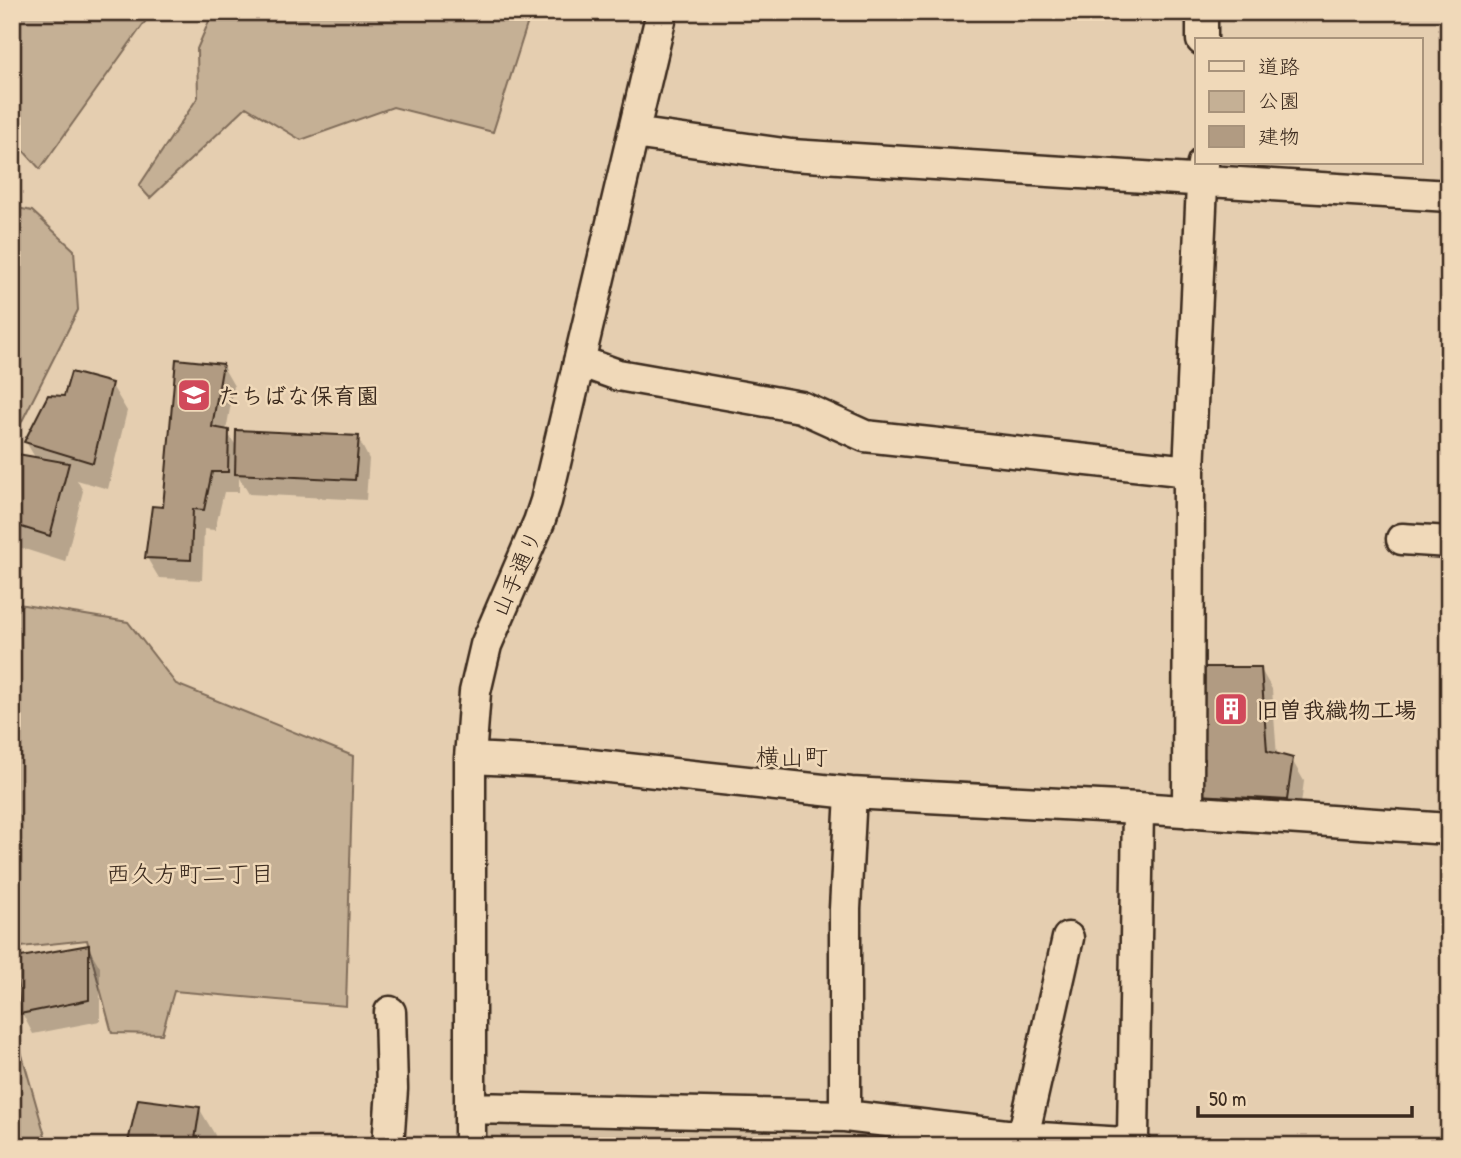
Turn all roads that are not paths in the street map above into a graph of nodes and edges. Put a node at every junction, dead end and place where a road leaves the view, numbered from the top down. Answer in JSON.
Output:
{"nodes":[{"id":1,"x":662,"y":12,"type":"edge"},
{"id":2,"x":1202,"y":12,"type":"edge"},
{"id":3,"x":1202,"y":38,"type":"edge"},
{"id":4,"x":633,"y":133,"type":"junction"},
{"id":5,"x":1203,"y":171,"type":"edge"},
{"id":6,"x":1449,"y":196,"type":"edge"},
{"id":7,"x":579,"y":361,"type":"junction"},
{"id":8,"x":1189,"y":471,"type":"junction"},
{"id":9,"x":1402,"y":539,"type":"dead end"},
{"id":10,"x":1449,"y":542,"type":"edge"},
{"id":11,"x":470,"y":758,"type":"junction"},
{"id":12,"x":851,"y":793,"type":"junction"},
{"id":13,"x":1138,"y":808,"type":"junction"},
{"id":14,"x":1188,"y":812,"type":"junction"},
{"id":15,"x":1449,"y":829,"type":"edge"},
{"id":16,"x":1068,"y":938,"type":"dead end"},
{"id":17,"x":390,"y":1012,"type":"dead end"},
{"id":18,"x":471,"y":1108,"type":"junction"},
{"id":19,"x":845,"y":1116,"type":"junction"},
{"id":20,"x":1023,"y":1141,"type":"edge"},
{"id":21,"x":388,"y":1146,"type":"edge"},
{"id":22,"x":470,"y":1146,"type":"edge"}],
"edges":[{"from":1,"to":4,"type":"street","name":"山手通り"},
{"from":2,"to":3,"type":"street"},
{"from":4,"to":5,"type":"street"},
{"from":4,"to":7,"type":"street","name":"山手通り"},
{"from":5,"to":6,"type":"street"},
{"from":5,"to":8,"type":"street"},
{"from":7,"to":8,"type":"street"},
{"from":7,"to":11,"type":"street","name":"山手通り"},
{"from":8,"to":14,"type":"street"},
{"from":9,"to":10,"type":"street"},
{"from":11,"to":12,"type":"street"},
{"from":11,"to":18,"type":"street","name":"山手通り"},
{"from":12,"to":13,"type":"street"},
{"from":12,"to":19,"type":"street"},
{"from":13,"to":14,"type":"street"},
{"from":13,"to":20,"type":"street"},
{"from":14,"to":15,"type":"street"},
{"from":16,"to":20,"type":"street"},
{"from":17,"to":21,"type":"street"},
{"from":18,"to":19,"type":"street"},
{"from":18,"to":22,"type":"street","name":"山手通り"},
{"from":19,"to":20,"type":"street"}]}
